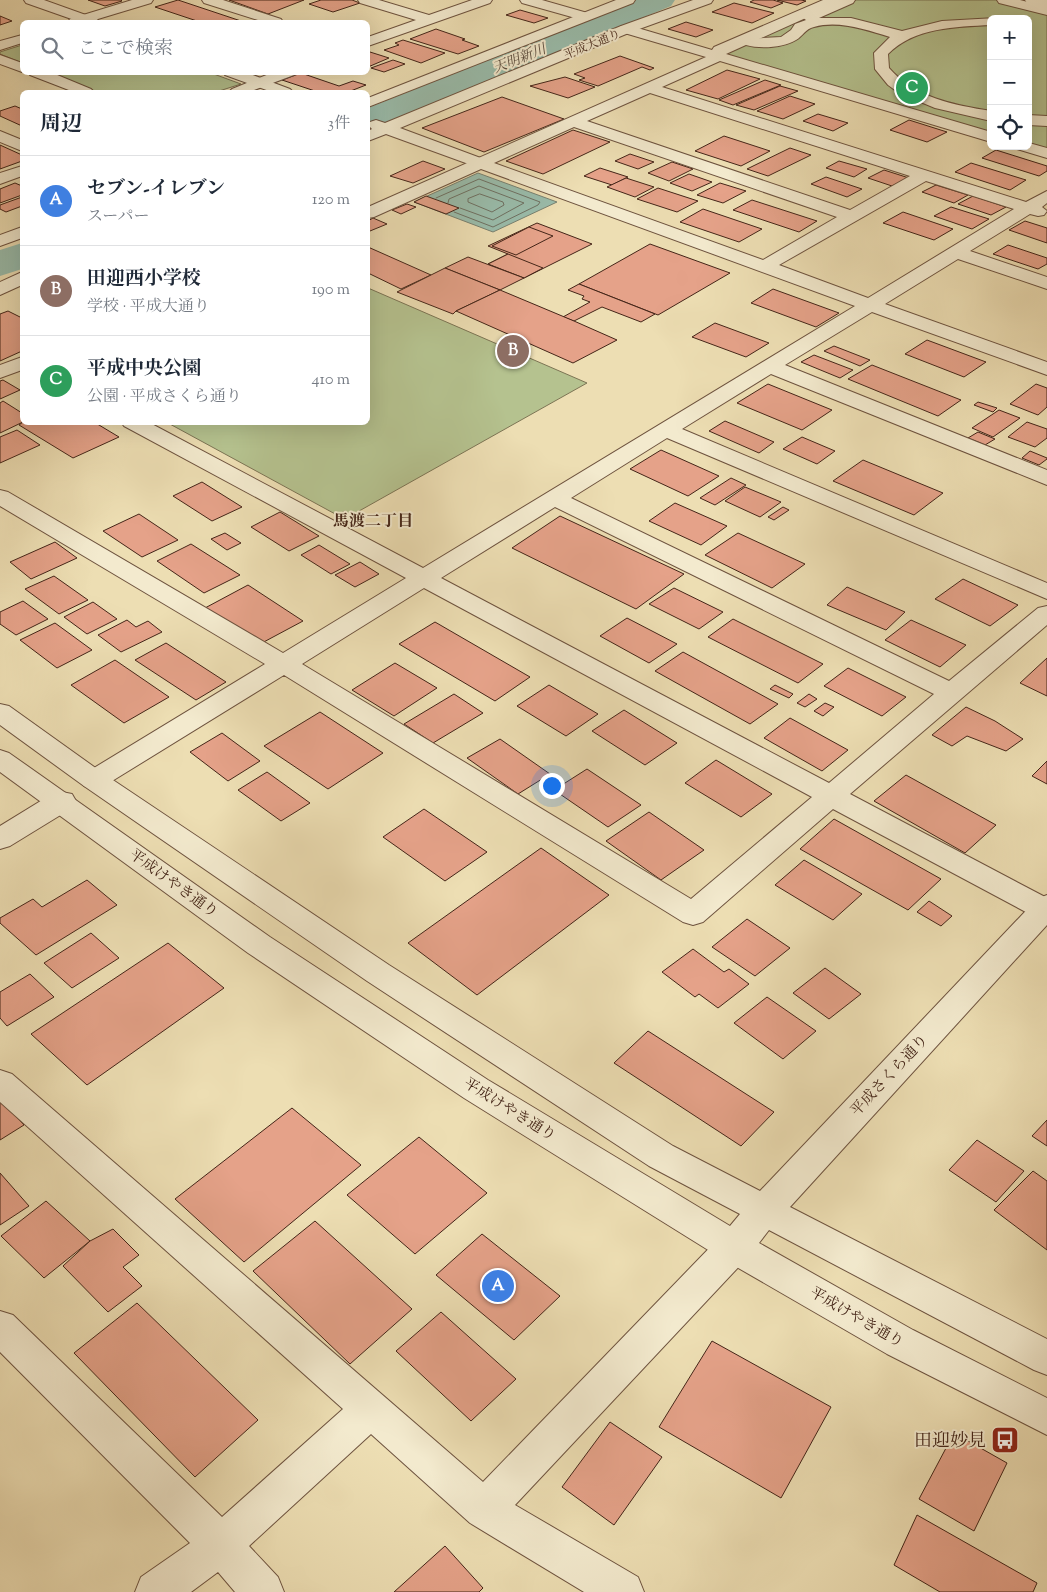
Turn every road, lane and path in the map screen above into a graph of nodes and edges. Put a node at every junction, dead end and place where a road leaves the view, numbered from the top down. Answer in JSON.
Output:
{"nodes":[{"id":1,"x":31,"y":0,"type":"edge"},
{"id":2,"x":146,"y":0,"type":"edge"},
{"id":3,"x":209,"y":0,"type":"edge"},
{"id":4,"x":365,"y":0,"type":"edge"},
{"id":5,"x":485,"y":0,"type":"edge"},
{"id":6,"x":527,"y":0,"type":"edge"},
{"id":7,"x":628,"y":0,"type":"edge"},
{"id":8,"x":706,"y":0,"type":"edge"},
{"id":9,"x":1032,"y":0,"type":"edge"},
{"id":10,"x":840,"y":1,"type":"edge"},
{"id":11,"x":1011,"y":2,"type":"edge"},
{"id":12,"x":1047,"y":4,"type":"edge"},
{"id":13,"x":1047,"y":11,"type":"edge"},
{"id":14,"x":941,"y":13,"type":"dead end"},
{"id":15,"x":1016,"y":15,"type":"edge"},
{"id":16,"x":586,"y":17,"type":"junction"},
{"id":17,"x":79,"y":20,"type":"edge"},
{"id":18,"x":90,"y":20,"type":"edge"},
{"id":19,"x":270,"y":20,"type":"edge"},
{"id":20,"x":430,"y":20,"type":"junction"},
{"id":21,"x":987,"y":21,"type":"edge"},
{"id":22,"x":855,"y":23,"type":"junction"},
{"id":23,"x":956,"y":23,"type":"junction"},
{"id":24,"x":626,"y":29,"type":"junction"},
{"id":25,"x":903,"y":36,"type":"junction"},
{"id":26,"x":20,"y":40,"type":"edge"},
{"id":27,"x":370,"y":41,"type":"edge"},
{"id":28,"x":751,"y":42,"type":"junction"},
{"id":29,"x":0,"y":46,"type":"edge"},
{"id":30,"x":718,"y":57,"type":"junction"},
{"id":31,"x":0,"y":59,"type":"edge"},
{"id":32,"x":739,"y":60,"type":"dead end"},
{"id":33,"x":20,"y":67,"type":"edge"},
{"id":34,"x":43,"y":75,"type":"edge"},
{"id":35,"x":238,"y":75,"type":"edge"},
{"id":36,"x":282,"y":75,"type":"edge"},
{"id":37,"x":261,"y":84,"type":"junction"},
{"id":38,"x":649,"y":88,"type":"junction"},
{"id":39,"x":81,"y":90,"type":"edge"},
{"id":40,"x":243,"y":90,"type":"edge"},
{"id":41,"x":279,"y":90,"type":"edge"},
{"id":42,"x":370,"y":102,"type":"edge"},
{"id":43,"x":987,"y":115,"type":"edge"},
{"id":44,"x":1032,"y":120,"type":"edge"},
{"id":45,"x":1047,"y":121,"type":"edge"},
{"id":46,"x":574,"y":122,"type":"junction"},
{"id":47,"x":374,"y":128,"type":"edge"},
{"id":48,"x":0,"y":136,"type":"edge"},
{"id":49,"x":987,"y":136,"type":"edge"},
{"id":50,"x":20,"y":145,"type":"edge"},
{"id":51,"x":1032,"y":149,"type":"edge"},
{"id":52,"x":1047,"y":153,"type":"edge"},
{"id":53,"x":480,"y":163,"type":"junction"},
{"id":54,"x":20,"y":172,"type":"edge"},
{"id":55,"x":922,"y":176,"type":"junction"},
{"id":56,"x":0,"y":179,"type":"edge"},
{"id":57,"x":1047,"y":196,"type":"edge"},
{"id":58,"x":1027,"y":208,"type":"junction"},
{"id":59,"x":370,"y":212,"type":"edge"},
{"id":60,"x":1047,"y":214,"type":"edge"},
{"id":61,"x":851,"y":216,"type":"junction"},
{"id":62,"x":20,"y":233,"type":"edge"},
{"id":63,"x":2,"y":239,"type":"edge"},
{"id":64,"x":956,"y":252,"type":"junction"},
{"id":65,"x":763,"y":267,"type":"junction"},
{"id":66,"x":20,"y":279,"type":"edge"},
{"id":67,"x":1047,"y":283,"type":"edge"},
{"id":68,"x":0,"y":289,"type":"edge"},
{"id":69,"x":869,"y":305,"type":"junction"},
{"id":70,"x":20,"y":365,"type":"edge"},
{"id":71,"x":769,"y":366,"type":"junction"},
{"id":72,"x":1047,"y":369,"type":"edge"},
{"id":73,"x":0,"y":372,"type":"edge"},
{"id":74,"x":137,"y":425,"type":"edge"},
{"id":75,"x":666,"y":430,"type":"junction"},
{"id":76,"x":1047,"y":478,"type":"edge"},
{"id":77,"x":0,"y":497,"type":"edge"},
{"id":78,"x":554,"y":498,"type":"junction"},
{"id":79,"x":425,"y":578,"type":"junction"},
{"id":80,"x":1047,"y":592,"type":"edge"},
{"id":81,"x":1047,"y":613,"type":"edge"},
{"id":82,"x":282,"y":663,"type":"junction"},
{"id":83,"x":950,"y":692,"type":"junction"},
{"id":84,"x":0,"y":712,"type":"edge"},
{"id":85,"x":0,"y":759,"type":"edge"},
{"id":86,"x":94,"y":780,"type":"junction"},
{"id":87,"x":832,"y":796,"type":"junction"},
{"id":88,"x":62,"y":801,"type":"junction"},
{"id":89,"x":0,"y":839,"type":"edge"},
{"id":90,"x":1046,"y":909,"type":"edge"},
{"id":91,"x":0,"y":1083,"type":"edge"},
{"id":92,"x":764,"y":1211,"type":"junction"},
{"id":93,"x":734,"y":1247,"type":"junction"},
{"id":94,"x":0,"y":1327,"type":"edge"},
{"id":95,"x":1047,"y":1358,"type":"edge"},
{"id":96,"x":370,"y":1410,"type":"junction"},
{"id":97,"x":1047,"y":1417,"type":"edge"},
{"id":98,"x":484,"y":1509,"type":"junction"},
{"id":99,"x":221,"y":1545,"type":"junction"},
{"id":100,"x":156,"y":1592,"type":"edge"},
{"id":101,"x":263,"y":1592,"type":"edge"},
{"id":102,"x":623,"y":1592,"type":"edge"}],
"edges":[{"from":1,"to":17,"type":"street"},
{"from":2,"to":18,"type":"street"},
{"from":3,"to":19,"type":"street"},
{"from":4,"to":20,"type":"street"},
{"from":5,"to":20,"type":"street"},
{"from":6,"to":16,"type":"street"},
{"from":7,"to":16,"type":"street","name":"平成大通り"},
{"from":8,"to":24,"type":"street","name":"平成大通り"},
{"from":9,"to":12,"type":"street"},
{"from":10,"to":22,"type":"street"},
{"from":10,"to":28,"type":"street"},
{"from":10,"to":30,"type":"street"},
{"from":11,"to":13,"type":"street"},
{"from":11,"to":15,"type":"street"},
{"from":14,"to":23,"type":"street"},
{"from":16,"to":42,"type":"street","name":"平成大通り"},
{"from":20,"to":27,"type":"street"},
{"from":21,"to":23,"type":"street"},
{"from":22,"to":25,"type":"street"},
{"from":22,"to":28,"type":"street"},
{"from":23,"to":25,"type":"street"},
{"from":24,"to":30,"type":"street"},
{"from":24,"to":47,"type":"street","name":"平成大通り"},
{"from":25,"to":43,"type":"street"},
{"from":26,"to":29,"type":"street"},
{"from":28,"to":32,"type":"street"},
{"from":30,"to":38,"type":"street"},
{"from":30,"to":49,"type":"street"},
{"from":31,"to":33,"type":"street"},
{"from":34,"to":39,"type":"street"},
{"from":35,"to":37,"type":"street"},
{"from":36,"to":37,"type":"street"},
{"from":37,"to":40,"type":"street"},
{"from":37,"to":41,"type":"street"},
{"from":38,"to":46,"type":"street"},
{"from":38,"to":55,"type":"street"},
{"from":44,"to":45,"type":"street"},
{"from":46,"to":53,"type":"street"},
{"from":46,"to":61,"type":"street"},
{"from":47,"to":53,"type":"street"},
{"from":48,"to":50,"type":"street"},
{"from":51,"to":52,"type":"street"},
{"from":53,"to":59,"type":"street"},
{"from":53,"to":65,"type":"street"},
{"from":54,"to":56,"type":"street"},
{"from":55,"to":58,"type":"street"},
{"from":55,"to":61,"type":"street"},
{"from":57,"to":58,"type":"street"},
{"from":58,"to":60,"type":"street"},
{"from":58,"to":64,"type":"street"},
{"from":61,"to":65,"type":"street"},
{"from":62,"to":63,"type":"street"},
{"from":64,"to":67,"type":"street"},
{"from":64,"to":69,"type":"street"},
{"from":65,"to":69,"type":"street"},
{"from":66,"to":68,"type":"street"},
{"from":69,"to":71,"type":"street"},
{"from":69,"to":72,"type":"street"},
{"from":70,"to":73,"type":"street"},
{"from":71,"to":75,"type":"street"},
{"from":71,"to":76,"type":"street"},
{"from":74,"to":79,"type":"street"},
{"from":75,"to":78,"type":"street"},
{"from":75,"to":80,"type":"street"},
{"from":77,"to":82,"type":"street"},
{"from":78,"to":79,"type":"street"},
{"from":78,"to":83,"type":"street"},
{"from":79,"to":82,"type":"street"},
{"from":79,"to":87,"type":"street"},
{"from":81,"to":83,"type":"street"},
{"from":82,"to":86,"type":"street"},
{"from":82,"to":87,"type":"street"},
{"from":83,"to":87,"type":"street"},
{"from":84,"to":86,"type":"street"},
{"from":85,"to":88,"type":"street","name":"平成けやき通り"},
{"from":86,"to":92,"type":"street"},
{"from":87,"to":90,"type":"street"},
{"from":88,"to":89,"type":"street"},
{"from":88,"to":93,"type":"street","name":"平成けやき通り"},
{"from":90,"to":92,"type":"street","name":"平成さくら通り"},
{"from":91,"to":96,"type":"street"},
{"from":92,"to":93,"type":"street","name":"平成さくら通り"},
{"from":92,"to":95,"type":"street"},
{"from":93,"to":97,"type":"street","name":"平成けやき通り"},
{"from":93,"to":98,"type":"street","name":"平成さくら通り"},
{"from":94,"to":99,"type":"street"},
{"from":96,"to":98,"type":"street"},
{"from":96,"to":99,"type":"street"},
{"from":98,"to":102,"type":"street"},
{"from":99,"to":100,"type":"street"},
{"from":99,"to":101,"type":"street"}]}
